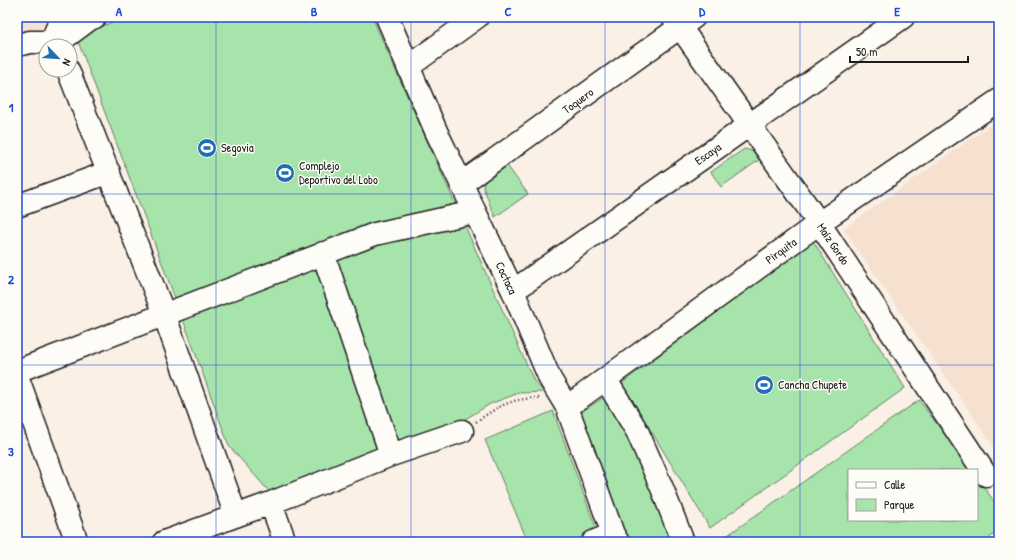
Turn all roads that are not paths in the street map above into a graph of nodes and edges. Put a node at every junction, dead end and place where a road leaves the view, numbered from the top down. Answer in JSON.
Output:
{"nodes":[{"id":1,"x":62,"y":17,"type":"edge"},
{"id":2,"x":95,"y":17,"type":"edge"},
{"id":3,"x":387,"y":17,"type":"edge"},
{"id":4,"x":477,"y":17,"type":"edge"},
{"id":5,"x":903,"y":17,"type":"edge"},
{"id":6,"x":683,"y":20,"type":"edge"},
{"id":7,"x":54,"y":38,"type":"edge"},
{"id":8,"x":64,"y":38,"type":"edge"},
{"id":9,"x":38,"y":43,"type":"edge"},
{"id":10,"x":17,"y":46,"type":"edge"},
{"id":11,"x":408,"y":66,"type":"junction"},
{"id":12,"x":71,"y":78,"type":"edge"},
{"id":13,"x":999,"y":100,"type":"edge"},
{"id":14,"x":749,"y":125,"type":"junction"},
{"id":15,"x":109,"y":172,"type":"junction"},
{"id":16,"x":461,"y":184,"type":"junction"},
{"id":17,"x":17,"y":206,"type":"edge"},
{"id":18,"x":474,"y":212,"type":"junction"},
{"id":19,"x":819,"y":223,"type":"junction"},
{"id":20,"x":323,"y":253,"type":"junction"},
{"id":21,"x":513,"y":291,"type":"junction"},
{"id":22,"x":164,"y":314,"type":"junction"},
{"id":23,"x":17,"y":371,"type":"edge"},
{"id":24,"x":17,"y":376,"type":"edge"},
{"id":25,"x":606,"y":380,"type":"junction"},
{"id":26,"x":565,"y":403,"type":"junction"},
{"id":27,"x":462,"y":431,"type":"road end"},
{"id":28,"x":391,"y":455,"type":"junction"},
{"id":29,"x":986,"y":475,"type":"dead end"},
{"id":30,"x":271,"y":503,"type":"junction"},
{"id":31,"x":236,"y":516,"type":"junction"},
{"id":32,"x":615,"y":538,"type":"edge"},
{"id":33,"x":78,"y":542,"type":"edge"},
{"id":34,"x":164,"y":542,"type":"edge"},
{"id":35,"x":285,"y":542,"type":"edge"},
{"id":36,"x":593,"y":542,"type":"edge"},
{"id":37,"x":683,"y":542,"type":"edge"}],
"edges":[{"from":1,"to":7,"type":"street"},
{"from":2,"to":8,"type":"street"},
{"from":3,"to":11,"type":"street","name":"Coctaca"},
{"from":4,"to":11,"type":"street"},
{"from":5,"to":14,"type":"street","name":"Escaya"},
{"from":6,"to":14,"type":"street","name":"Maíz Gordo"},
{"from":6,"to":16,"type":"street","name":"Toquero"},
{"from":9,"to":10,"type":"street"},
{"from":11,"to":16,"type":"street","name":"Coctaca"},
{"from":12,"to":15,"type":"street"},
{"from":13,"to":19,"type":"street","name":"Pirquita"},
{"from":14,"to":19,"type":"street","name":"Maíz Gordo"},
{"from":14,"to":21,"type":"street","name":"Escaya"},
{"from":15,"to":17,"type":"street"},
{"from":15,"to":22,"type":"street"},
{"from":16,"to":18,"type":"street","name":"Coctaca"},
{"from":18,"to":20,"type":"street"},
{"from":18,"to":21,"type":"street","name":"Coctaca"},
{"from":19,"to":25,"type":"street","name":"Pirquita"},
{"from":19,"to":29,"type":"street","name":"Maíz Gordo"},
{"from":20,"to":22,"type":"street"},
{"from":20,"to":28,"type":"street"},
{"from":21,"to":26,"type":"street","name":"Coctaca"},
{"from":22,"to":23,"type":"street"},
{"from":22,"to":31,"type":"street"},
{"from":24,"to":33,"type":"street"},
{"from":25,"to":26,"type":"street","name":"Pirquita"},
{"from":25,"to":37,"type":"street"},
{"from":26,"to":32,"type":"street","name":"Coctaca"},
{"from":27,"to":28,"type":"street"},
{"from":28,"to":30,"type":"street"},
{"from":30,"to":31,"type":"street"},
{"from":30,"to":35,"type":"street"},
{"from":31,"to":34,"type":"street"},
{"from":32,"to":36,"type":"street"}]}
